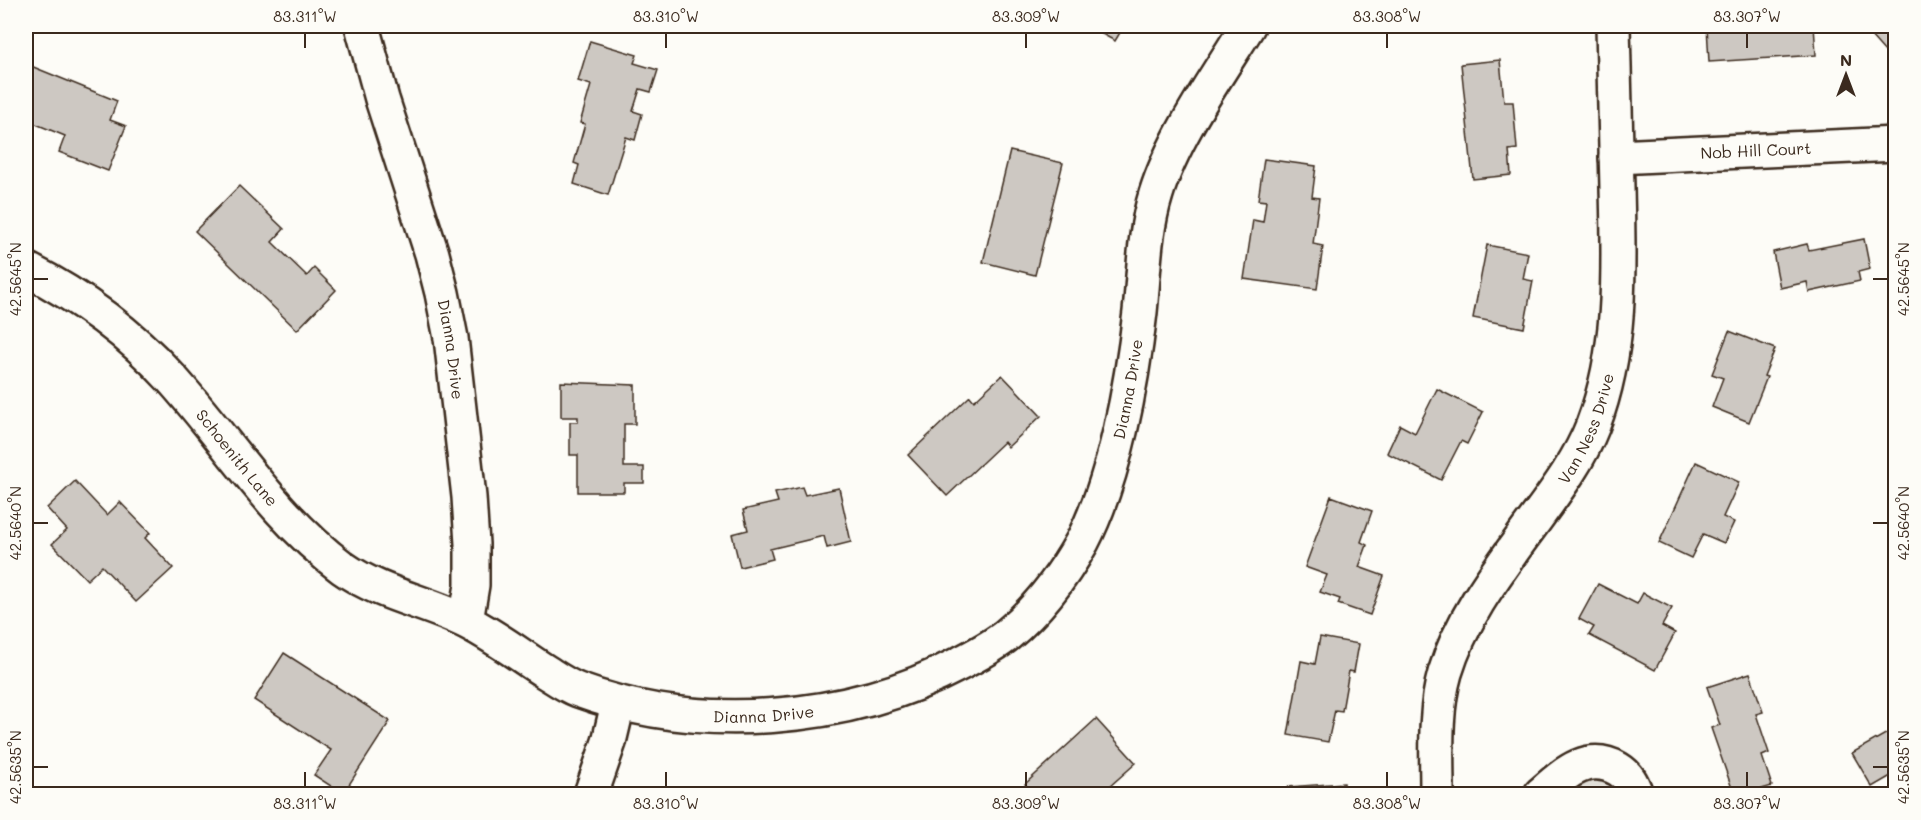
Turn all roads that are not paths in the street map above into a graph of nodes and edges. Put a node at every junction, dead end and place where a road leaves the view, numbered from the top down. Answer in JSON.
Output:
{"nodes":[{"id":1,"x":362,"y":26,"type":"edge"},
{"id":2,"x":1248,"y":26,"type":"edge"},
{"id":3,"x":1612,"y":26,"type":"edge"},
{"id":4,"x":1896,"y":144,"type":"edge"},
{"id":5,"x":1616,"y":157,"type":"junction"},
{"id":6,"x":26,"y":269,"type":"edge"},
{"id":7,"x":466,"y":621,"type":"junction"},
{"id":8,"x":618,"y":704,"type":"junction"},
{"id":9,"x":591,"y":795,"type":"edge"},
{"id":10,"x":1437,"y":795,"type":"edge"},
{"id":11,"x":1541,"y":795,"type":"edge"},
{"id":12,"x":1636,"y":795,"type":"edge"}],
"edges":[{"from":1,"to":7,"type":"street","name":"Dianna Drive"},
{"from":2,"to":8,"type":"street","name":"Dianna Drive"},
{"from":3,"to":5,"type":"street","name":"Van Ness Drive"},
{"from":4,"to":5,"type":"street","name":"Nob Hill Court"},
{"from":5,"to":10,"type":"street","name":"Van Ness Drive"},
{"from":6,"to":7,"type":"street","name":"Schoenith Lane"},
{"from":7,"to":8,"type":"street","name":"Dianna Drive"},
{"from":8,"to":9,"type":"street"},
{"from":11,"to":12,"type":"street"}]}
